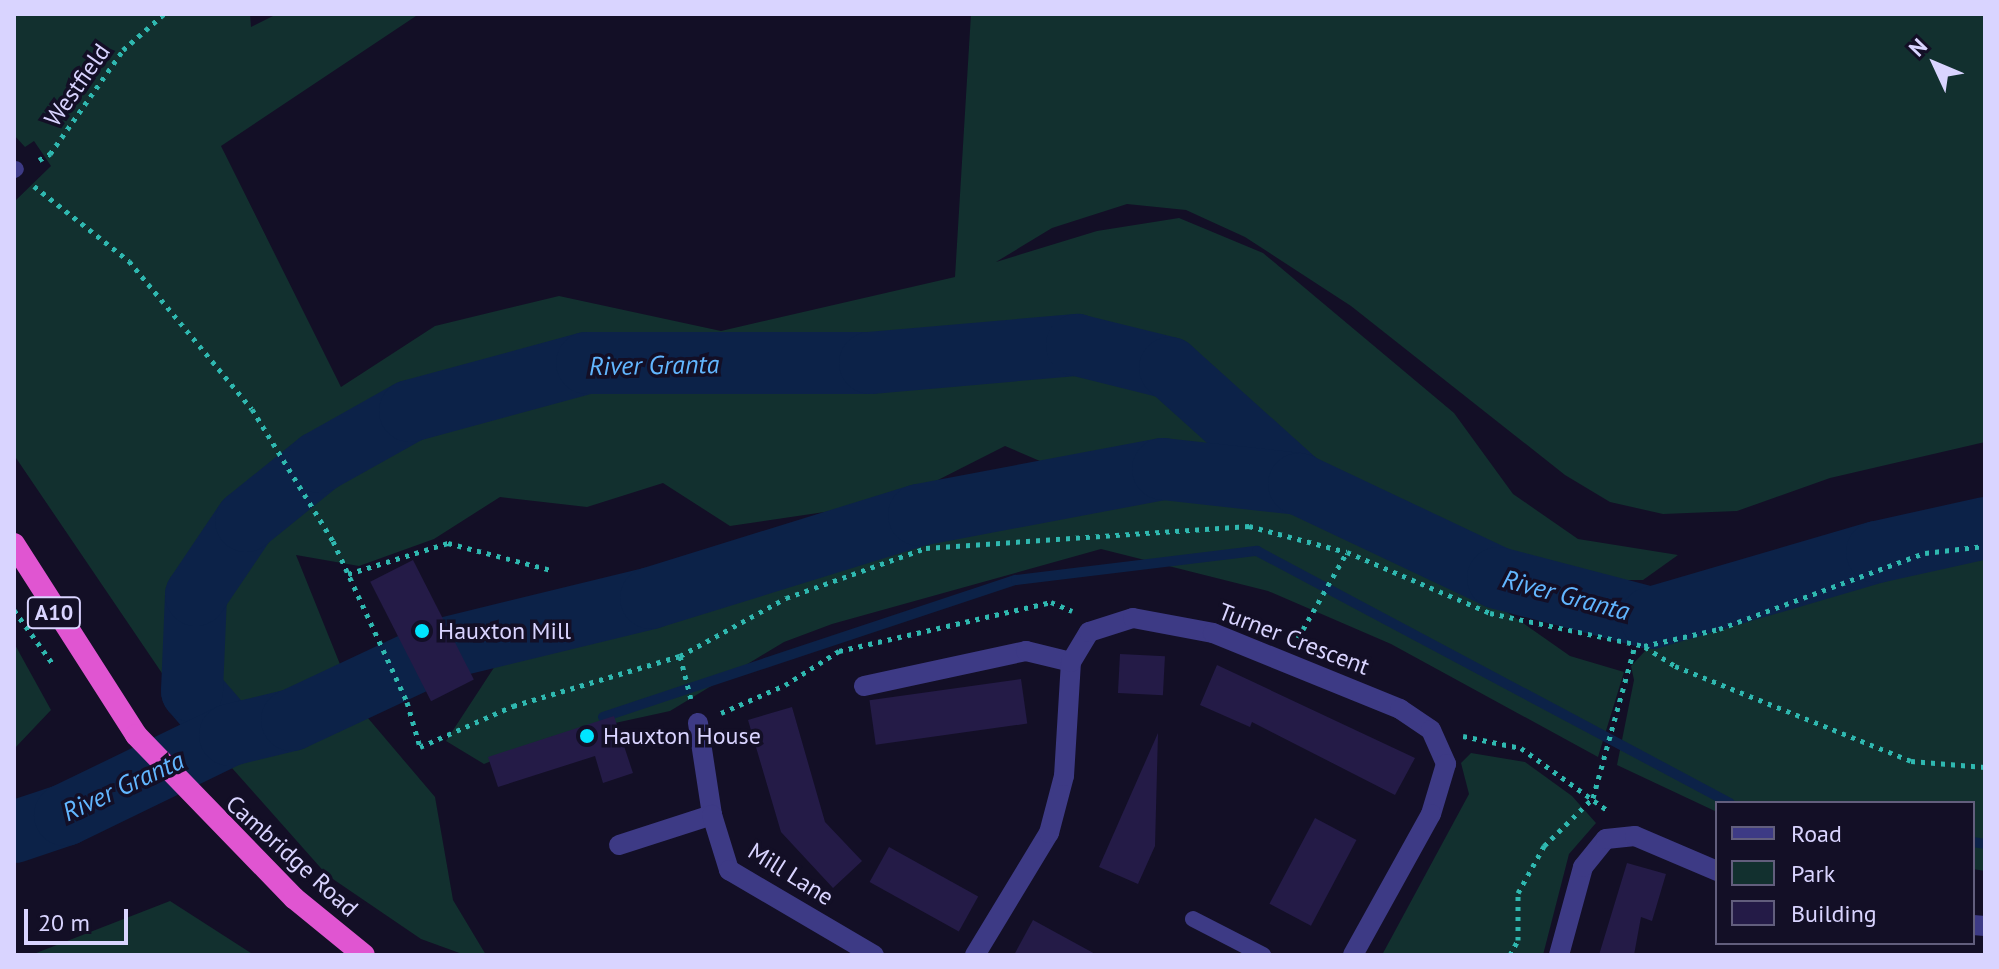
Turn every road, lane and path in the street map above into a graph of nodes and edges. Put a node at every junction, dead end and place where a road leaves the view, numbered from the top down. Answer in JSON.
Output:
{"nodes":[{"id":1,"x":164,"y":14,"type":"edge"},
{"id":2,"x":15,"y":170,"type":"edge"},
{"id":3,"x":14,"y":544,"type":"edge"},
{"id":4,"x":1985,"y":546,"type":"edge"},
{"id":5,"x":1347,"y":552,"type":"junction"},
{"id":6,"x":551,"y":570,"type":"dead end"},
{"id":7,"x":348,"y":574,"type":"junction"},
{"id":8,"x":1635,"y":645,"type":"junction"},
{"id":9,"x":1644,"y":646,"type":"junction"},
{"id":10,"x":1290,"y":653,"type":"dead end"},
{"id":11,"x":680,"y":656,"type":"junction"},
{"id":12,"x":1071,"y":662,"type":"junction"},
{"id":13,"x":685,"y":677,"type":"dead end"},
{"id":14,"x":864,"y":686,"type":"dead end"},
{"id":15,"x":698,"y":723,"type":"dead end"},
{"id":16,"x":1431,"y":730,"type":"junction"},
{"id":17,"x":1985,"y":767,"type":"edge"},
{"id":18,"x":1593,"y":798,"type":"junction"},
{"id":19,"x":712,"y":815,"type":"junction"},
{"id":20,"x":1635,"y":836,"type":"junction"},
{"id":21,"x":619,"y":845,"type":"dead end"},
{"id":22,"x":1715,"y":870,"type":"edge"},
{"id":23,"x":1193,"y":919,"type":"dead end"},
{"id":24,"x":364,"y":955,"type":"edge"},
{"id":25,"x":874,"y":955,"type":"edge"},
{"id":26,"x":975,"y":955,"type":"edge"},
{"id":27,"x":1263,"y":955,"type":"edge"},
{"id":28,"x":1353,"y":955,"type":"edge"},
{"id":29,"x":1510,"y":955,"type":"edge"},
{"id":30,"x":1559,"y":955,"type":"edge"}],
"edges":[{"from":1,"to":2,"type":"path","name":"Westfield"},
{"from":2,"to":7,"type":"path"},
{"from":3,"to":24,"type":"highway","name":"Cambridge Road","number":"A10"},
{"from":4,"to":9,"type":"path"},
{"from":5,"to":8,"type":"path"},
{"from":5,"to":10,"type":"path"},
{"from":5,"to":11,"type":"path"},
{"from":6,"to":7,"type":"path"},
{"from":7,"to":11,"type":"path"},
{"from":8,"to":9,"type":"path"},
{"from":8,"to":18,"type":"path"},
{"from":9,"to":17,"type":"path"},
{"from":11,"to":13,"type":"path"},
{"from":12,"to":14,"type":"street"},
{"from":12,"to":16,"type":"street","name":"Turner Crescent"},
{"from":12,"to":26,"type":"street"},
{"from":15,"to":19,"type":"street","name":"Mill Lane"},
{"from":16,"to":18,"type":"path"},
{"from":16,"to":28,"type":"street"},
{"from":18,"to":20,"type":"path"},
{"from":18,"to":29,"type":"path"},
{"from":19,"to":21,"type":"street"},
{"from":19,"to":25,"type":"street","name":"Mill Lane"},
{"from":20,"to":22,"type":"street"},
{"from":20,"to":30,"type":"street"},
{"from":23,"to":27,"type":"lane"}]}
